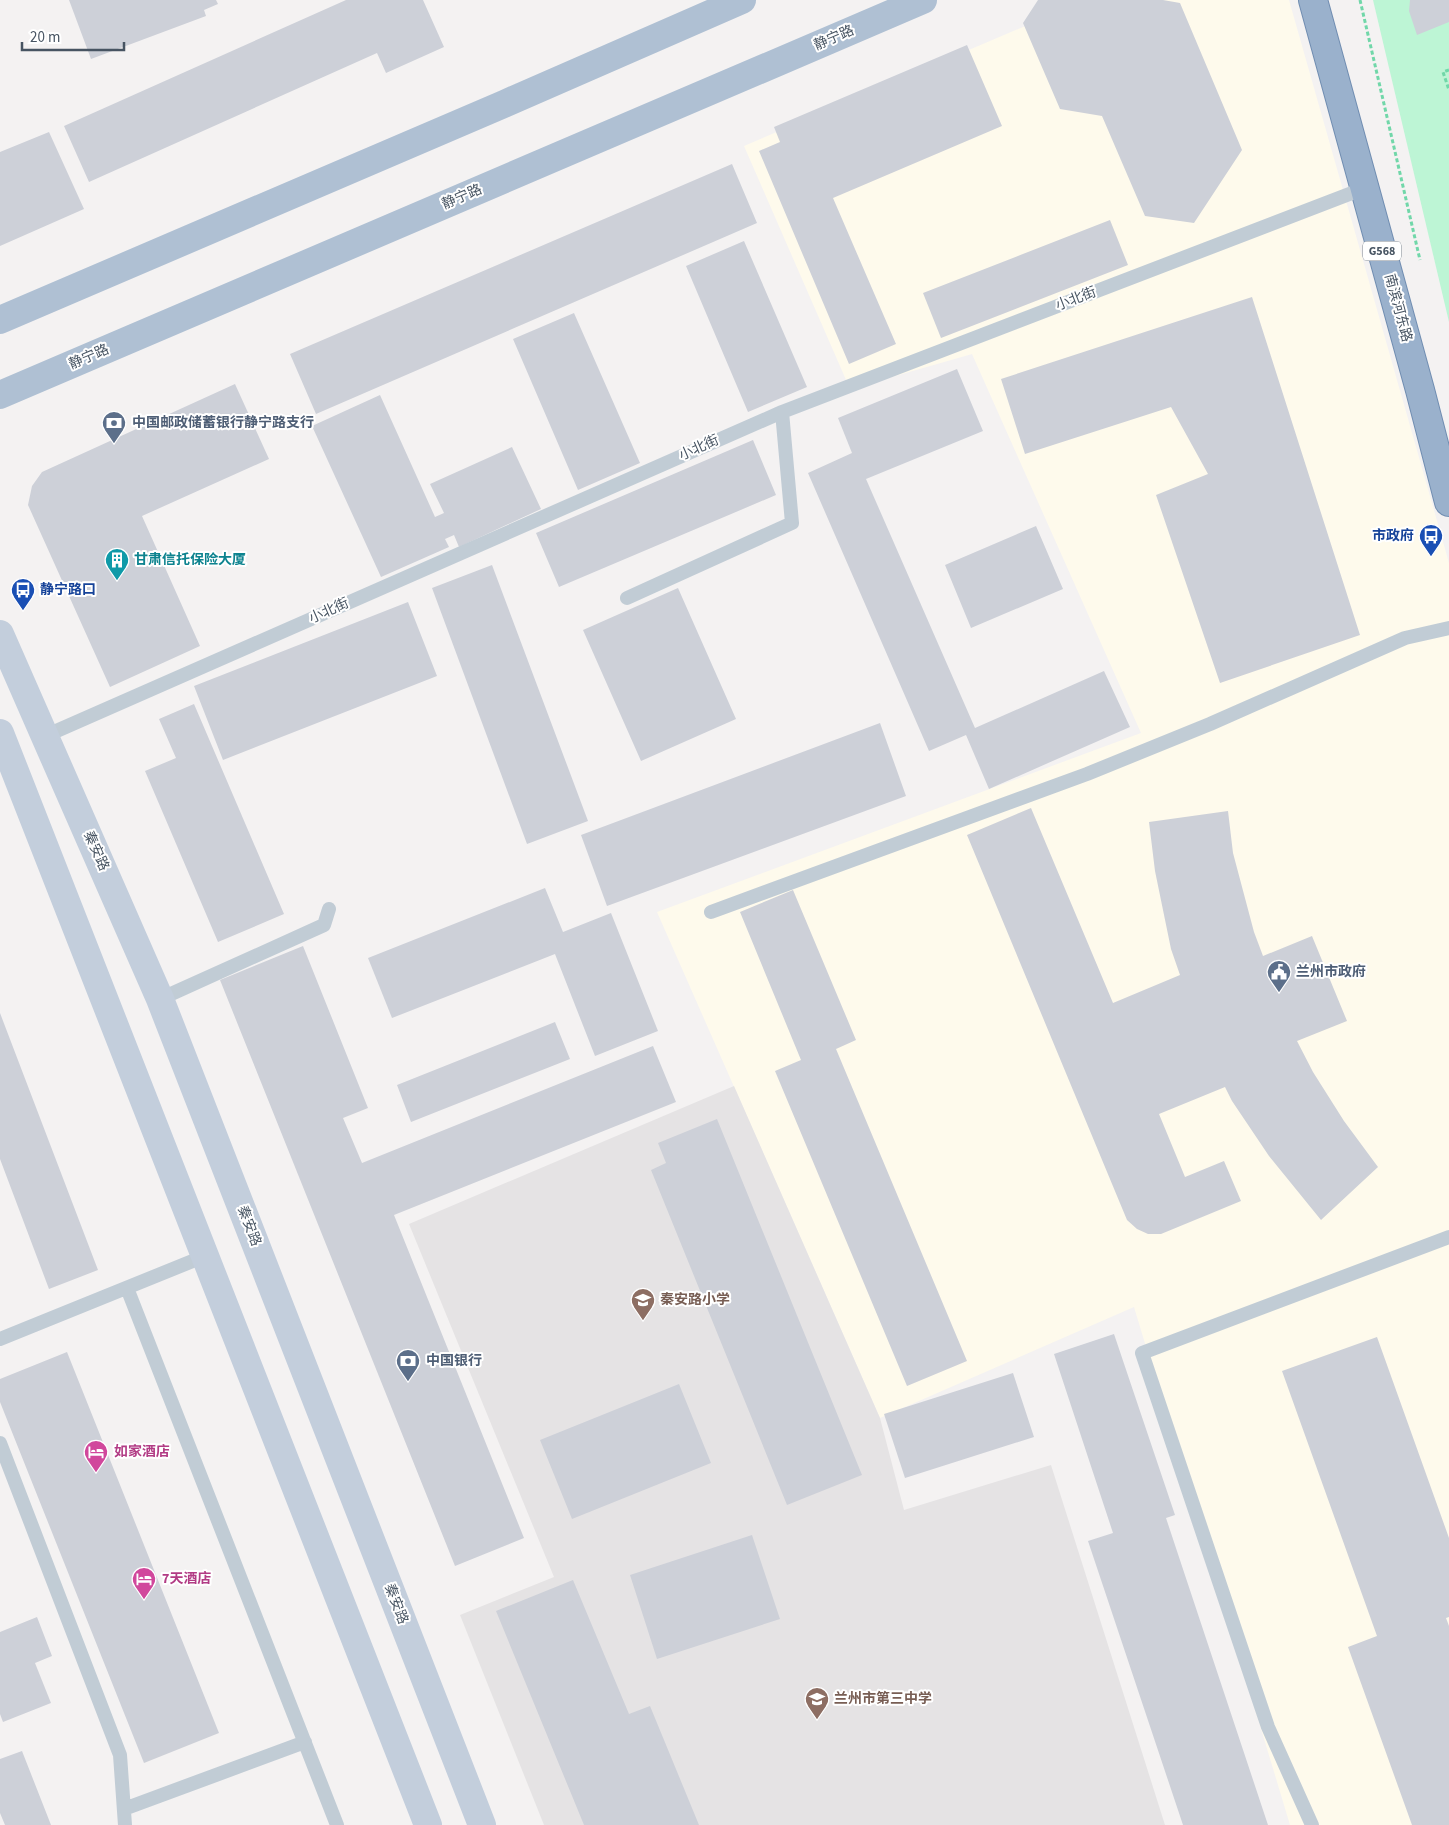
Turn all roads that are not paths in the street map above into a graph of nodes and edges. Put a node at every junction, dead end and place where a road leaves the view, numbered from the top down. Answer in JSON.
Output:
{"nodes":[{"id":1,"x":742,"y":0,"type":"edge"},
{"id":2,"x":923,"y":0,"type":"edge"},
{"id":3,"x":1313,"y":0,"type":"edge"},
{"id":4,"x":1365,"y":188,"type":"junction"},
{"id":5,"x":0,"y":320,"type":"edge"},
{"id":6,"x":0,"y":395,"type":"edge"},
{"id":7,"x":782,"y":412,"type":"junction"},
{"id":8,"x":1449,"y":502,"type":"edge"},
{"id":9,"x":627,"y":598,"type":"dead end"},
{"id":10,"x":1449,"y":628,"type":"edge"},
{"id":11,"x":0,"y":634,"type":"edge"},
{"id":12,"x":0,"y":733,"type":"edge"},
{"id":13,"x":45,"y":736,"type":"junction"},
{"id":14,"x":329,"y":909,"type":"dead end"},
{"id":15,"x":711,"y":912,"type":"dead end"},
{"id":16,"x":160,"y":999,"type":"junction"},
{"id":17,"x":1449,"y":1236,"type":"edge"},
{"id":18,"x":204,"y":1256,"type":"junction"},
{"id":19,"x":127,"y":1288,"type":"junction"},
{"id":20,"x":0,"y":1339,"type":"edge"},
{"id":21,"x":0,"y":1444,"type":"edge"},
{"id":22,"x":305,"y":1742,"type":"junction"},
{"id":23,"x":124,"y":1809,"type":"junction"},
{"id":24,"x":124,"y":1825,"type":"edge"},
{"id":25,"x":337,"y":1825,"type":"edge"},
{"id":26,"x":428,"y":1825,"type":"edge"},
{"id":27,"x":482,"y":1825,"type":"edge"},
{"id":28,"x":1312,"y":1825,"type":"edge"}],
"edges":[{"from":1,"to":5,"type":"main road"},
{"from":2,"to":6,"type":"main road","name":"静宁路"},
{"from":3,"to":4,"type":"highway","name":"南滨河东路","number":"G568"},
{"from":4,"to":7,"type":"lane","name":"小北街"},
{"from":4,"to":8,"type":"highway","name":"南滨河东路","number":"G568"},
{"from":7,"to":9,"type":"lane"},
{"from":7,"to":13,"type":"lane","name":"小北街"},
{"from":10,"to":15,"type":"lane"},
{"from":11,"to":13,"type":"main road","name":"秦安路"},
{"from":12,"to":18,"type":"main road"},
{"from":13,"to":16,"type":"main road","name":"秦安路"},
{"from":14,"to":16,"type":"lane"},
{"from":16,"to":27,"type":"main road","name":"秦安路"},
{"from":17,"to":28,"type":"lane"},
{"from":18,"to":19,"type":"lane"},
{"from":18,"to":26,"type":"main road"},
{"from":19,"to":20,"type":"lane"},
{"from":19,"to":22,"type":"lane"},
{"from":21,"to":23,"type":"lane"},
{"from":22,"to":23,"type":"lane"},
{"from":22,"to":25,"type":"lane"},
{"from":23,"to":24,"type":"lane"}]}
